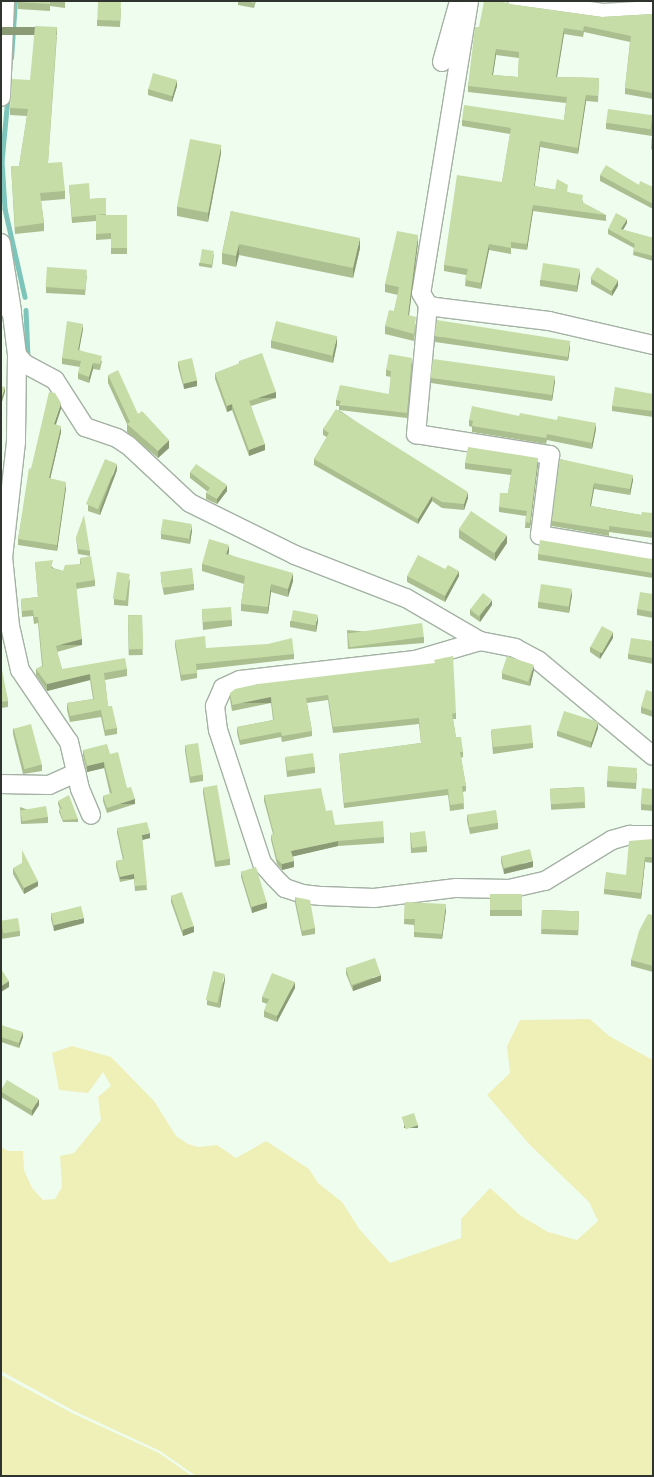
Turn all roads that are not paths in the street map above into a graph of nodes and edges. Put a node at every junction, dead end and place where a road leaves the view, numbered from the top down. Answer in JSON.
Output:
{"nodes":[{"id":1,"x":5,"y":1,"type":"edge"},
{"id":2,"x":459,"y":1,"type":"edge"},
{"id":3,"x":469,"y":1,"type":"edge"},
{"id":4,"x":517,"y":1,"type":"edge"},
{"id":5,"x":653,"y":10,"type":"edge"},
{"id":6,"x":442,"y":62,"type":"dead end"},
{"id":7,"x":1,"y":97,"type":"edge"},
{"id":8,"x":1,"y":243,"type":"edge"},
{"id":9,"x":1,"y":298,"type":"edge"},
{"id":10,"x":428,"y":305,"type":"junction"},
{"id":11,"x":12,"y":314,"type":"junction"},
{"id":12,"x":653,"y":345,"type":"edge"},
{"id":13,"x":17,"y":355,"type":"junction"},
{"id":14,"x":653,"y":554,"type":"edge"},
{"id":15,"x":2,"y":569,"type":"edge"},
{"id":16,"x":480,"y":641,"type":"junction"},
{"id":17,"x":653,"y":756,"type":"edge"},
{"id":18,"x":76,"y":773,"type":"junction"},
{"id":19,"x":1,"y":784,"type":"edge"},
{"id":20,"x":91,"y":815,"type":"dead end"},
{"id":21,"x":653,"y":835,"type":"edge"}],
"edges":[{"from":1,"to":7,"type":"street"},
{"from":2,"to":6,"type":"street"},
{"from":3,"to":10,"type":"street"},
{"from":4,"to":5,"type":"street"},
{"from":8,"to":11,"type":"street"},
{"from":9,"to":11,"type":"street"},
{"from":10,"to":12,"type":"street"},
{"from":10,"to":14,"type":"street"},
{"from":11,"to":13,"type":"street"},
{"from":13,"to":15,"type":"street"},
{"from":13,"to":16,"type":"street"},
{"from":15,"to":18,"type":"street"},
{"from":16,"to":17,"type":"street"},
{"from":16,"to":21,"type":"street"},
{"from":18,"to":19,"type":"street"},
{"from":18,"to":20,"type":"street"}]}
